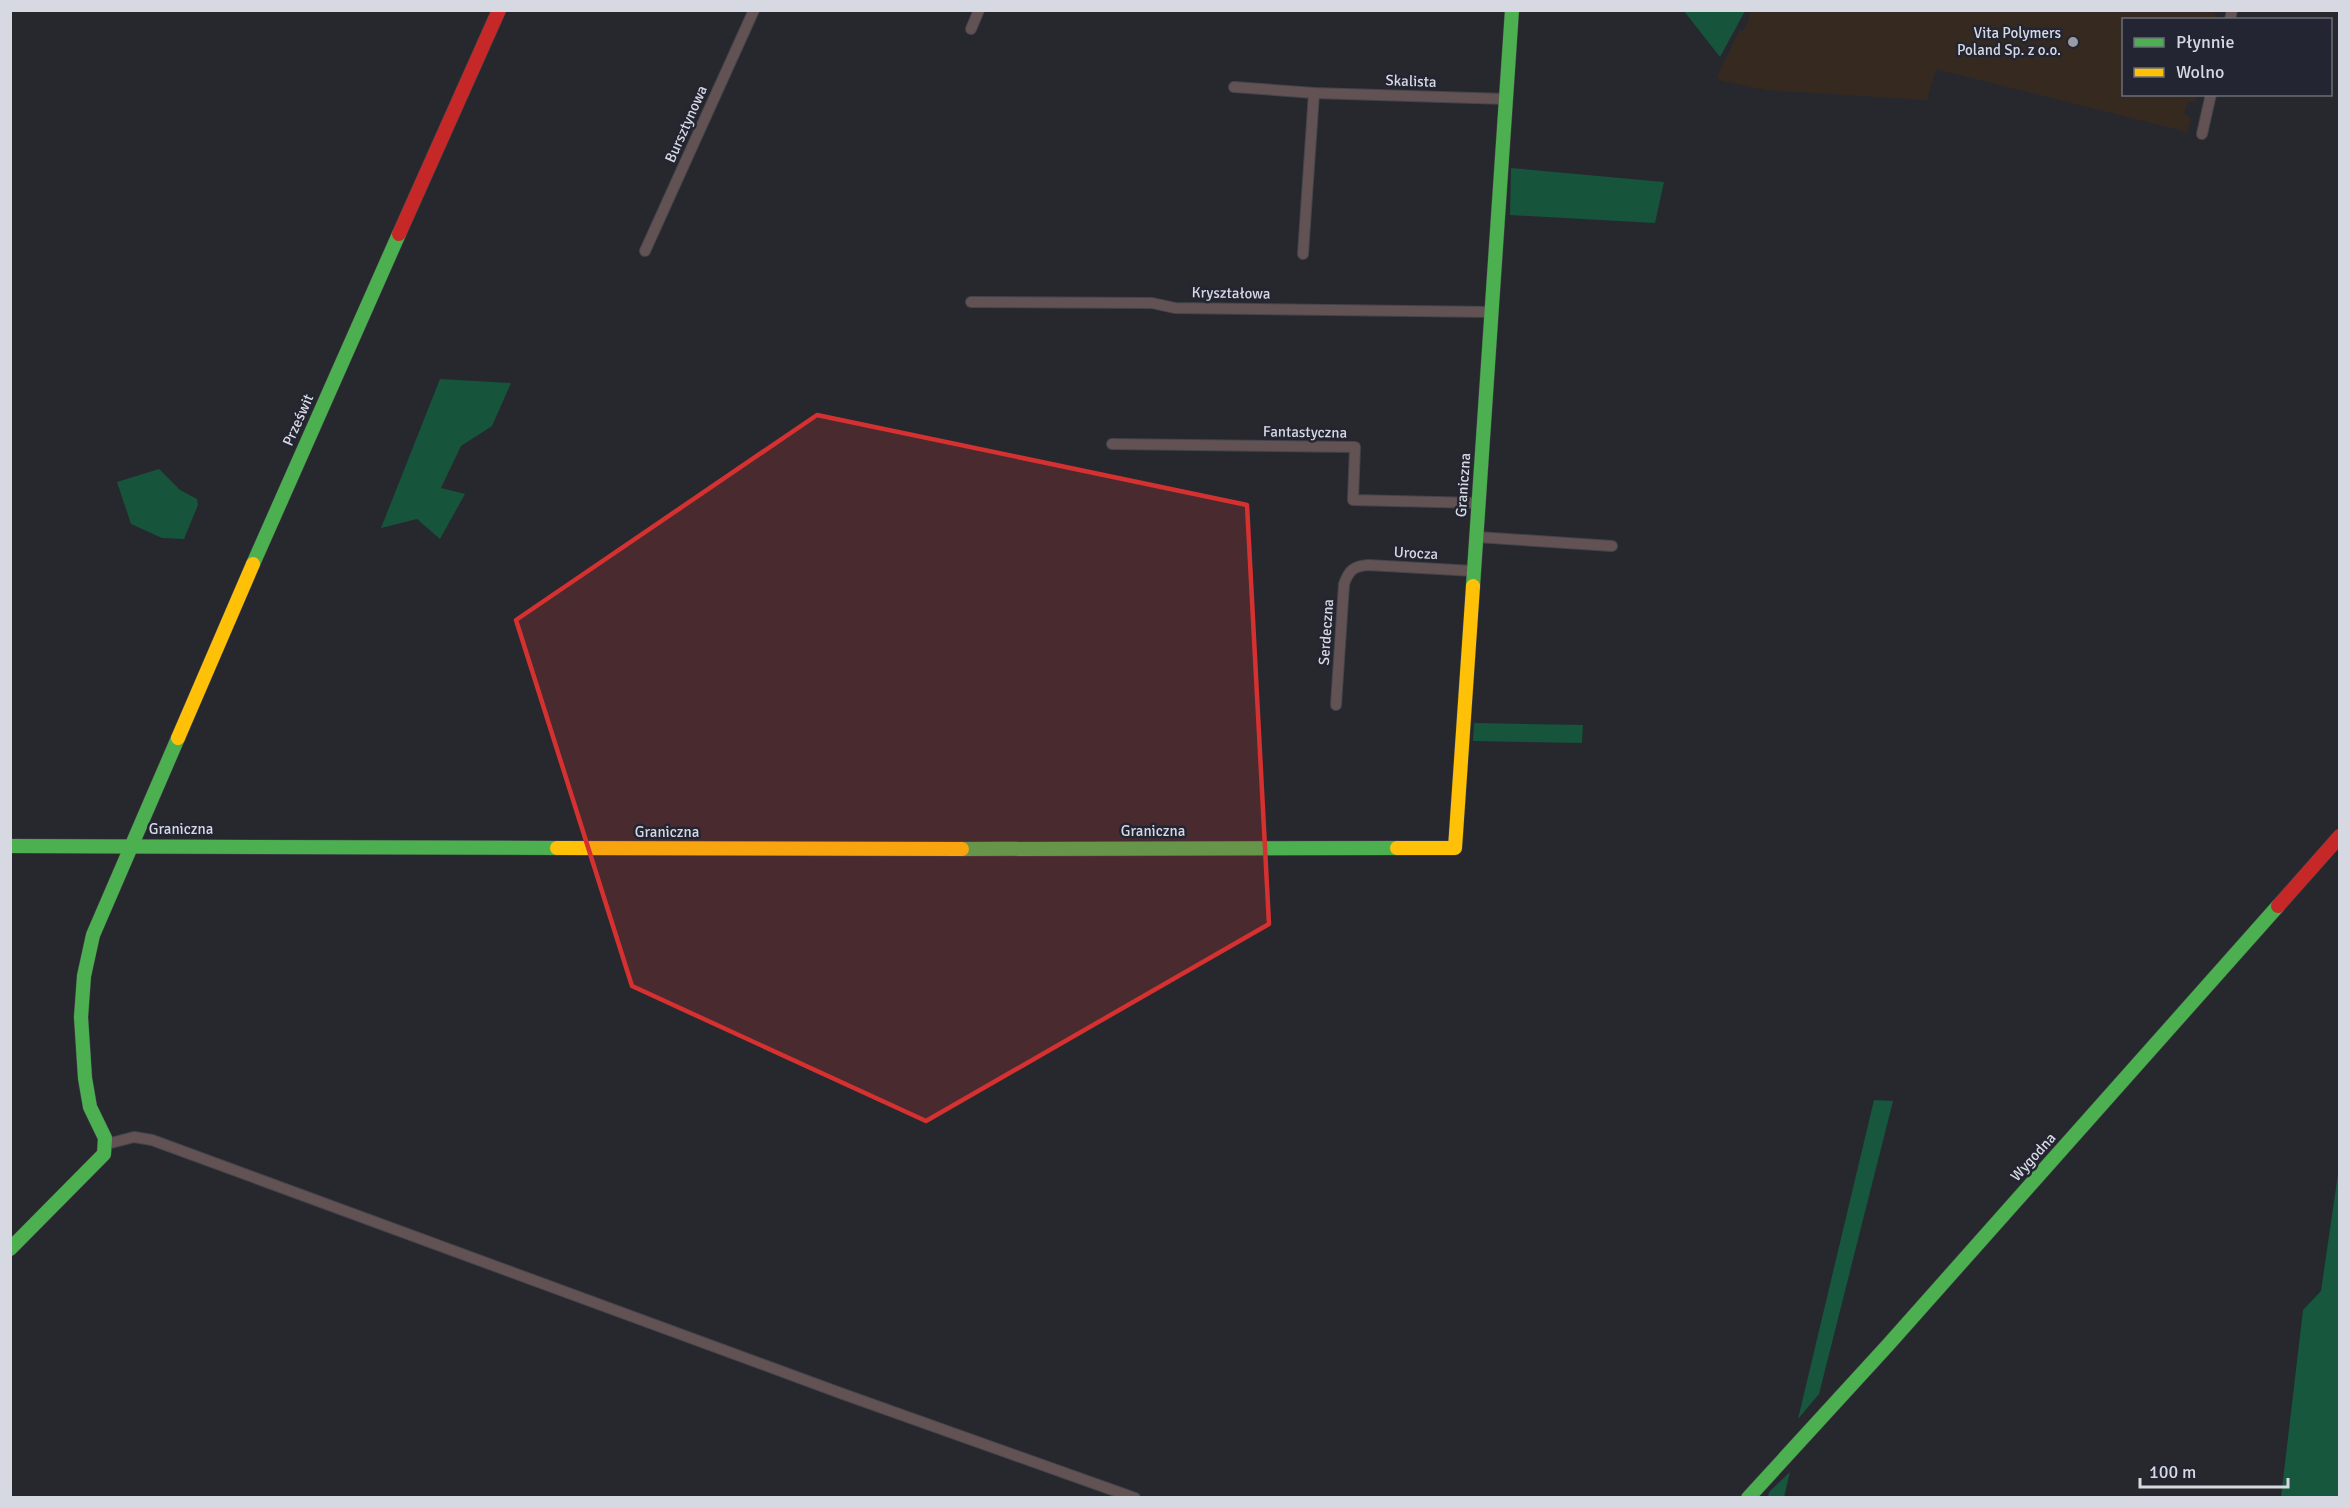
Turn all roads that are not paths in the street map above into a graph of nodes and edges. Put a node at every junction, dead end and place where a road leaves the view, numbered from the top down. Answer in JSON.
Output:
{"nodes":[{"id":1,"x":500,"y":10,"type":"edge"},
{"id":2,"x":754,"y":10,"type":"edge"},
{"id":3,"x":979,"y":10,"type":"edge"},
{"id":4,"x":1512,"y":10,"type":"edge"},
{"id":5,"x":971,"y":29,"type":"dead end"},
{"id":6,"x":1234,"y":87,"type":"dead end"},
{"id":7,"x":1314,"y":93,"type":"junction"},
{"id":8,"x":2211,"y":96,"type":"edge"},
{"id":9,"x":1506,"y":99,"type":"junction"},
{"id":10,"x":2202,"y":134,"type":"dead end"},
{"id":11,"x":645,"y":250,"type":"dead end"},
{"id":12,"x":1303,"y":254,"type":"dead end"},
{"id":13,"x":971,"y":302,"type":"dead end"},
{"id":14,"x":1492,"y":312,"type":"junction"},
{"id":15,"x":1112,"y":444,"type":"dead end"},
{"id":16,"x":1478,"y":503,"type":"junction"},
{"id":17,"x":1477,"y":537,"type":"junction"},
{"id":18,"x":1612,"y":546,"type":"dead end"},
{"id":19,"x":1356,"y":566,"type":"joint"},
{"id":20,"x":1474,"y":571,"type":"junction"},
{"id":21,"x":1336,"y":705,"type":"dead end"},
{"id":22,"x":2340,"y":836,"type":"edge"},
{"id":23,"x":129,"y":845,"type":"junction"},
{"id":24,"x":10,"y":846,"type":"edge"},
{"id":25,"x":106,"y":1144,"type":"junction"},
{"id":26,"x":10,"y":1249,"type":"edge"},
{"id":27,"x":1135,"y":1497,"type":"edge"},
{"id":28,"x":1748,"y":1497,"type":"edge"}],
"edges":[{"from":1,"to":23,"type":"street","name":"Prześwit"},
{"from":2,"to":11,"type":"street","name":"Bursztynowa"},
{"from":3,"to":5,"type":"street"},
{"from":4,"to":9,"type":"street","name":"Graniczna"},
{"from":6,"to":7,"type":"street","name":"Skalista"},
{"from":7,"to":9,"type":"street","name":"Skalista"},
{"from":7,"to":12,"type":"street"},
{"from":8,"to":10,"type":"street"},
{"from":9,"to":14,"type":"street","name":"Graniczna"},
{"from":13,"to":14,"type":"street","name":"Kryształowa"},
{"from":14,"to":16,"type":"street","name":"Graniczna"},
{"from":15,"to":16,"type":"street","name":"Fantastyczna"},
{"from":16,"to":17,"type":"street","name":"Graniczna"},
{"from":17,"to":18,"type":"street"},
{"from":17,"to":20,"type":"street","name":"Graniczna"},
{"from":19,"to":20,"type":"street","name":"Urocza"},
{"from":19,"to":21,"type":"street","name":"Serdeczna"},
{"from":20,"to":23,"type":"street","name":"Graniczna"},
{"from":22,"to":28,"type":"street","name":"Wygodna"},
{"from":23,"to":24,"type":"street","name":"Graniczna"},
{"from":23,"to":25,"type":"street","name":"Prześwit"},
{"from":25,"to":26,"type":"street"},
{"from":25,"to":27,"type":"street"}]}
